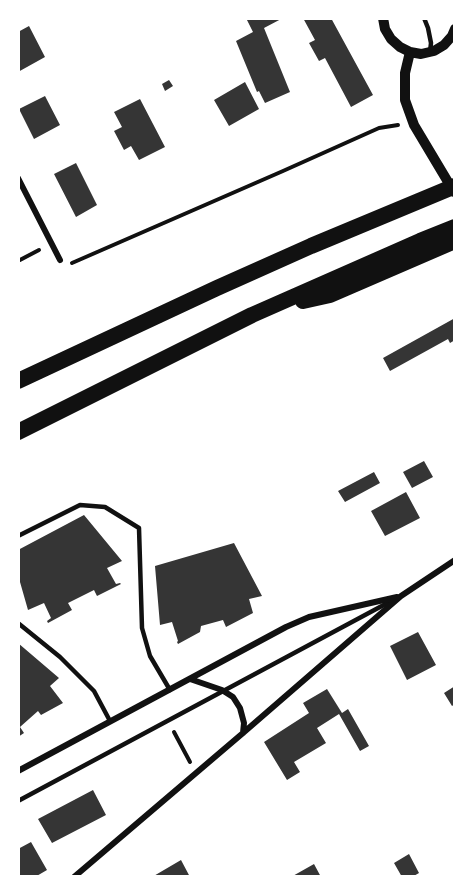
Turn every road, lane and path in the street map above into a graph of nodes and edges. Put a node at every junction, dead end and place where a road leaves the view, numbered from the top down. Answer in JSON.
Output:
{"nodes":[{"id":1,"x":383,"y":18,"type":"edge"},
{"id":2,"x":424,"y":18,"type":"edge"},
{"id":3,"x":454,"y":33,"type":"edge"},
{"id":4,"x":410,"y":52,"type":"junction"},
{"id":5,"x":430,"y":52,"type":"junction"},
{"id":6,"x":414,"y":125,"type":"junction"},
{"id":7,"x":18,"y":178,"type":"edge"},
{"id":8,"x":455,"y":186,"type":"edge"},
{"id":9,"x":455,"y":193,"type":"edge"},
{"id":10,"x":455,"y":227,"type":"edge"},
{"id":11,"x":455,"y":241,"type":"edge"},
{"id":12,"x":52,"y":244,"type":"junction"},
{"id":13,"x":60,"y":260,"type":"joint"},
{"id":14,"x":18,"y":261,"type":"edge"},
{"id":15,"x":266,"y":310,"type":"junction"},
{"id":16,"x":18,"y":381,"type":"edge"},
{"id":17,"x":18,"y":432,"type":"edge"},
{"id":18,"x":18,"y":536,"type":"edge"},
{"id":19,"x":455,"y":560,"type":"edge"},
{"id":20,"x":401,"y":596,"type":"junction"},
{"id":21,"x":18,"y":623,"type":"edge"},
{"id":22,"x":190,"y":679,"type":"junction"},
{"id":23,"x":170,"y":690,"type":"junction"},
{"id":24,"x":222,"y":690,"type":"junction"},
{"id":25,"x":110,"y":721,"type":"junction"},
{"id":26,"x":173,"y":731,"type":"dead end"},
{"id":27,"x":243,"y":733,"type":"junction"},
{"id":28,"x":191,"y":763,"type":"dead end"},
{"id":29,"x":18,"y":771,"type":"edge"},
{"id":30,"x":18,"y":801,"type":"edge"},
{"id":31,"x":74,"y":877,"type":"edge"}],
"edges":[{"from":1,"to":4,"type":"street"},
{"from":2,"to":5,"type":"lane"},
{"from":3,"to":5,"type":"street"},
{"from":4,"to":5,"type":"street"},
{"from":4,"to":6,"type":"street"},
{"from":6,"to":9,"type":"street"},
{"from":6,"to":13,"type":"path"},
{"from":7,"to":12,"type":"street"},
{"from":8,"to":16,"type":"highway"},
{"from":10,"to":15,"type":"highway"},
{"from":11,"to":15,"type":"highway"},
{"from":12,"to":13,"type":"street"},
{"from":12,"to":14,"type":"path"},
{"from":15,"to":17,"type":"highway"},
{"from":18,"to":23,"type":"lane"},
{"from":19,"to":20,"type":"street"},
{"from":20,"to":22,"type":"street"},
{"from":20,"to":24,"type":"lane"},
{"from":20,"to":27,"type":"street"},
{"from":21,"to":25,"type":"lane"},
{"from":22,"to":23,"type":"street"},
{"from":22,"to":24,"type":"street"},
{"from":23,"to":25,"type":"street"},
{"from":24,"to":27,"type":"street"},
{"from":24,"to":30,"type":"lane"},
{"from":25,"to":29,"type":"street"},
{"from":26,"to":28,"type":"path"},
{"from":27,"to":31,"type":"street"}]}
